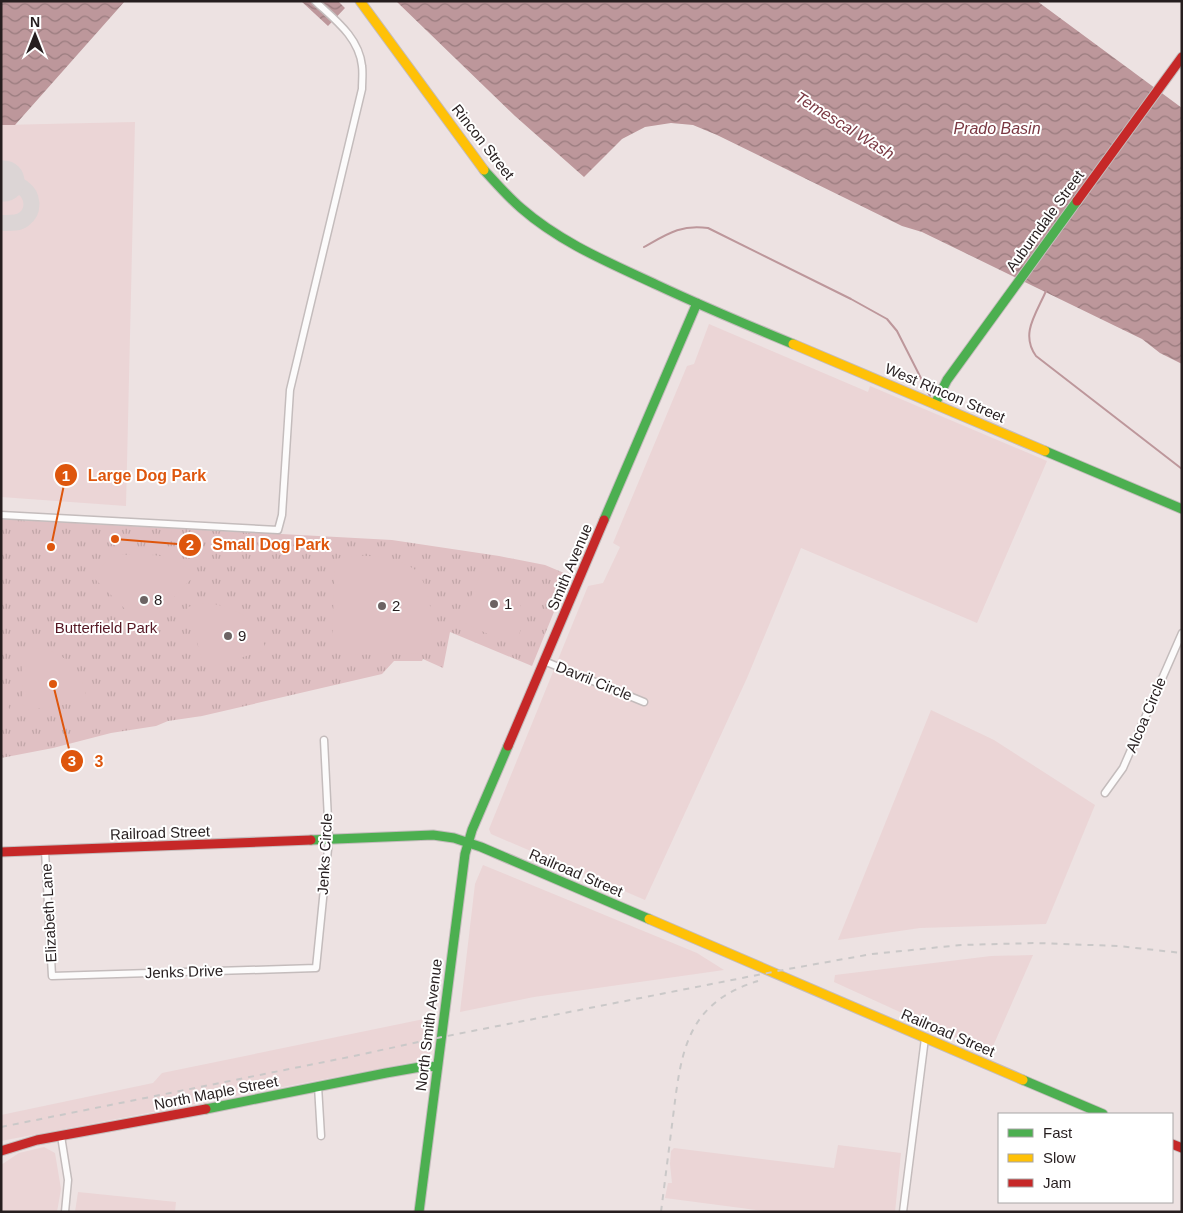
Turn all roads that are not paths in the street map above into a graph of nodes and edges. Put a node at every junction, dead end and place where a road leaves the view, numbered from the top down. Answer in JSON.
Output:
{"nodes":[{"id":1,"x":315,"y":1,"type":"edge"},
{"id":2,"x":360,"y":1,"type":"edge"},
{"id":3,"x":1182,"y":58,"type":"edge"},
{"id":4,"x":697,"y":303,"type":"junction"},
{"id":5,"x":935,"y":404,"type":"junction"},
{"id":6,"x":1182,"y":509,"type":"edge"},
{"id":7,"x":1,"y":515,"type":"edge"},
{"id":8,"x":1182,"y":633,"type":"edge"},
{"id":9,"x":544,"y":661,"type":"junction"},
{"id":10,"x":644,"y":702,"type":"dead end"},
{"id":11,"x":324,"y":740,"type":"dead end"},
{"id":12,"x":1105,"y":793,"type":"dead end"},
{"id":13,"x":329,"y":840,"type":"junction"},
{"id":14,"x":468,"y":842,"type":"junction"},
{"id":15,"x":46,"y":851,"type":"junction"},
{"id":16,"x":1,"y":852,"type":"edge"},
{"id":17,"x":316,"y":968,"type":"joint"},
{"id":18,"x":52,"y":976,"type":"joint"},
{"id":19,"x":925,"y":1038,"type":"junction"},
{"id":20,"x":437,"y":1067,"type":"junction"},
{"id":21,"x":318,"y":1086,"type":"junction"},
{"id":22,"x":1101,"y":1113,"type":"edge"},
{"id":23,"x":61,"y":1136,"type":"junction"},
{"id":24,"x":321,"y":1136,"type":"dead end"},
{"id":25,"x":1,"y":1151,"type":"edge"},
{"id":26,"x":65,"y":1212,"type":"edge"},
{"id":27,"x":419,"y":1212,"type":"edge"},
{"id":28,"x":903,"y":1212,"type":"edge"}],
"edges":[{"from":1,"to":7,"type":"street"},
{"from":2,"to":4,"type":"main road","name":"Rincon Street"},
{"from":3,"to":5,"type":"main road","name":"Auburndale Street"},
{"from":4,"to":5,"type":"main road","name":"West Rincon Street"},
{"from":4,"to":9,"type":"main road","name":"Smith Avenue"},
{"from":5,"to":6,"type":"main road","name":"West Rincon Street"},
{"from":8,"to":12,"type":"street","name":"Alcoa Circle"},
{"from":9,"to":10,"type":"street","name":"Davril Circle"},
{"from":9,"to":14,"type":"main road","name":"Smith Avenue"},
{"from":11,"to":13,"type":"street","name":"Jenks Circle"},
{"from":13,"to":14,"type":"main road","name":"Railroad Street"},
{"from":13,"to":15,"type":"main road","name":"Railroad Street"},
{"from":13,"to":17,"type":"street","name":"Jenks Circle"},
{"from":14,"to":19,"type":"main road","name":"Railroad Street"},
{"from":14,"to":20,"type":"main road","name":"North Smith Avenue"},
{"from":15,"to":16,"type":"main road","name":"Railroad Street"},
{"from":15,"to":18,"type":"street","name":"Elizabeth Lane"},
{"from":17,"to":18,"type":"street","name":"Jenks Drive"},
{"from":19,"to":22,"type":"main road","name":"Railroad Street"},
{"from":19,"to":28,"type":"street"},
{"from":20,"to":21,"type":"main road","name":"North Maple Street"},
{"from":20,"to":27,"type":"main road","name":"North Smith Avenue"},
{"from":21,"to":23,"type":"main road","name":"North Maple Street"},
{"from":21,"to":24,"type":"street"},
{"from":23,"to":25,"type":"main road","name":"North Maple Street"},
{"from":23,"to":26,"type":"street"}]}
